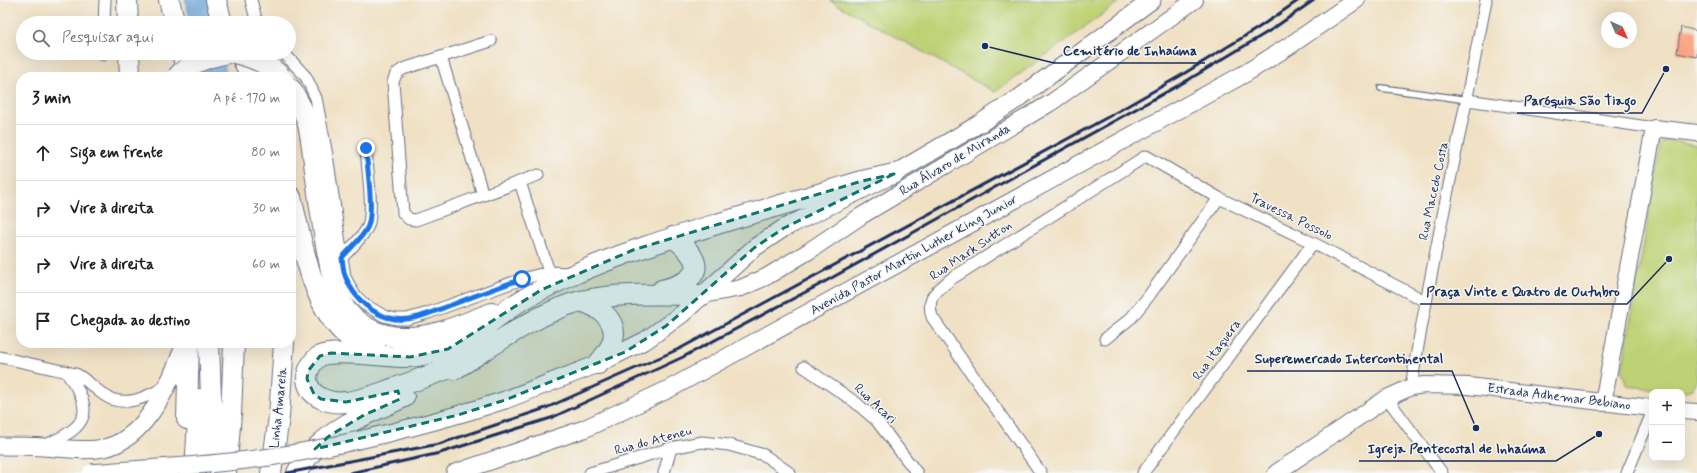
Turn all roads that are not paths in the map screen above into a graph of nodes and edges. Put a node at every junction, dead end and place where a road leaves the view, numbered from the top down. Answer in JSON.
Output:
{"nodes":[{"id":1,"x":105,"y":0,"type":"edge"},
{"id":2,"x":127,"y":0,"type":"edge"},
{"id":3,"x":169,"y":0,"type":"edge"},
{"id":4,"x":216,"y":0,"type":"edge"},
{"id":5,"x":251,"y":0,"type":"edge"},
{"id":6,"x":1152,"y":0,"type":"edge"},
{"id":7,"x":1195,"y":0,"type":"edge"},
{"id":8,"x":1356,"y":0,"type":"edge"},
{"id":9,"x":1486,"y":0,"type":"edge"},
{"id":10,"x":104,"y":16,"type":"edge"},
{"id":11,"x":128,"y":16,"type":"edge"},
{"id":12,"x":173,"y":16,"type":"edge"},
{"id":13,"x":220,"y":16,"type":"edge"},
{"id":14,"x":255,"y":16,"type":"edge"},
{"id":15,"x":492,"y":41,"type":"dead end"},
{"id":16,"x":441,"y":57,"type":"junction"},
{"id":17,"x":129,"y":60,"type":"edge"},
{"id":18,"x":184,"y":60,"type":"edge"},
{"id":19,"x":203,"y":60,"type":"edge"},
{"id":20,"x":232,"y":60,"type":"edge"},
{"id":21,"x":243,"y":60,"type":"edge"},
{"id":22,"x":257,"y":60,"type":"edge"},
{"id":23,"x":290,"y":60,"type":"edge"},
{"id":24,"x":130,"y":72,"type":"edge"},
{"id":25,"x":182,"y":72,"type":"edge"},
{"id":26,"x":187,"y":72,"type":"edge"},
{"id":27,"x":236,"y":72,"type":"edge"},
{"id":28,"x":249,"y":72,"type":"edge"},
{"id":29,"x":275,"y":72,"type":"edge"},
{"id":30,"x":1381,"y":88,"type":"dead end"},
{"id":31,"x":296,"y":97,"type":"edge"},
{"id":32,"x":1468,"y":100,"type":"junction"},
{"id":33,"x":1654,"y":128,"type":"junction"},
{"id":34,"x":1697,"y":133,"type":"edge"},
{"id":35,"x":366,"y":148,"type":"dead end"},
{"id":36,"x":1146,"y":156,"type":"joint"},
{"id":37,"x":894,"y":174,"type":"junction"},
{"id":38,"x":538,"y":175,"type":"dead end"},
{"id":39,"x":520,"y":182,"type":"junction"},
{"id":40,"x":483,"y":195,"type":"junction"},
{"id":41,"x":1219,"y":198,"type":"junction"},
{"id":42,"x":296,"y":215,"type":"edge"},
{"id":43,"x":673,"y":238,"type":"junction"},
{"id":44,"x":1313,"y":243,"type":"junction"},
{"id":45,"x":342,"y":258,"type":"junction"},
{"id":46,"x":549,"y":272,"type":"junction"},
{"id":47,"x":576,"y":273,"type":"junction"},
{"id":48,"x":649,"y":294,"type":"junction"},
{"id":49,"x":704,"y":295,"type":"junction"},
{"id":50,"x":580,"y":301,"type":"junction"},
{"id":51,"x":1425,"y":301,"type":"junction"},
{"id":52,"x":513,"y":306,"type":"junction"},
{"id":53,"x":1105,"y":339,"type":"dead end"},
{"id":54,"x":183,"y":348,"type":"edge"},
{"id":55,"x":189,"y":348,"type":"edge"},
{"id":56,"x":204,"y":348,"type":"edge"},
{"id":57,"x":209,"y":348,"type":"edge"},
{"id":58,"x":234,"y":348,"type":"edge"},
{"id":59,"x":284,"y":348,"type":"edge"},
{"id":60,"x":0,"y":357,"type":"edge"},
{"id":61,"x":388,"y":357,"type":"junction"},
{"id":62,"x":466,"y":362,"type":"junction"},
{"id":63,"x":598,"y":364,"type":"junction"},
{"id":64,"x":804,"y":367,"type":"dead end"},
{"id":65,"x":65,"y":371,"type":"junction"},
{"id":66,"x":165,"y":387,"type":"junction"},
{"id":67,"x":1411,"y":387,"type":"junction"},
{"id":68,"x":1387,"y":398,"type":"junction"},
{"id":69,"x":1603,"y":403,"type":"junction"},
{"id":70,"x":1649,"y":408,"type":"edge"},
{"id":71,"x":1685,"y":411,"type":"edge"},
{"id":72,"x":1697,"y":412,"type":"edge"},
{"id":73,"x":1649,"y":420,"type":"edge"},
{"id":74,"x":0,"y":446,"type":"edge"},
{"id":75,"x":42,"y":446,"type":"junction"},
{"id":76,"x":671,"y":448,"type":"junction"},
{"id":77,"x":91,"y":473,"type":"edge"},
{"id":78,"x":189,"y":473,"type":"edge"},
{"id":79,"x":196,"y":473,"type":"edge"},
{"id":80,"x":220,"y":473,"type":"edge"},
{"id":81,"x":226,"y":473,"type":"edge"},
{"id":82,"x":271,"y":473,"type":"edge"},
{"id":83,"x":297,"y":473,"type":"edge"},
{"id":84,"x":454,"y":473,"type":"edge"},
{"id":85,"x":590,"y":473,"type":"edge"},
{"id":86,"x":664,"y":473,"type":"edge"},
{"id":87,"x":790,"y":473,"type":"edge"},
{"id":88,"x":917,"y":473,"type":"edge"},
{"id":89,"x":1041,"y":473,"type":"edge"},
{"id":90,"x":1143,"y":473,"type":"edge"},
{"id":91,"x":1276,"y":473,"type":"edge"},
{"id":92,"x":1442,"y":473,"type":"edge"},
{"id":93,"x":1627,"y":473,"type":"edge"}],
"edges":[{"from":1,"to":10,"type":"street"},
{"from":2,"to":11,"type":"highway"},
{"from":3,"to":12,"type":"highway"},
{"from":4,"to":13,"type":"highway"},
{"from":5,"to":14,"type":"street"},
{"from":6,"to":37,"type":"main road"},
{"from":7,"to":49,"type":"main road","name":"Rua Álvaro de Miranda"},
{"from":8,"to":84,"type":"main road","name":"Avenida Pastor Martin Luther King Junior"},
{"from":9,"to":32,"type":"street","name":"Rua Macedo Costa"},
{"from":15,"to":16,"type":"street"},
{"from":16,"to":40,"type":"street"},
{"from":16,"to":40,"type":"street"},
{"from":17,"to":24,"type":"highway"},
{"from":18,"to":26,"type":"highway"},
{"from":19,"to":25,"type":"highway","bridge":true},
{"from":20,"to":27,"type":"highway"},
{"from":21,"to":28,"type":"highway"},
{"from":22,"to":29,"type":"highway","bridge":true},
{"from":23,"to":45,"type":"street"},
{"from":30,"to":32,"type":"lane"},
{"from":31,"to":52,"type":"highway"},
{"from":32,"to":33,"type":"street"},
{"from":32,"to":51,"type":"street","name":"Rua Macedo Costa"},
{"from":33,"to":34,"type":"main road"},
{"from":33,"to":69,"type":"main road"},
{"from":35,"to":45,"type":"street"},
{"from":36,"to":41,"type":"street","name":"Travessa Possolo"},
{"from":36,"to":89,"type":"street","name":"Rua Mark Sutton"},
{"from":37,"to":43,"type":"highway"},
{"from":37,"to":49,"type":"main road"},
{"from":38,"to":39,"type":"street"},
{"from":39,"to":40,"type":"street"},
{"from":39,"to":46,"type":"street"},
{"from":41,"to":44,"type":"street","name":"Travessa Possolo"},
{"from":41,"to":53,"type":"street"},
{"from":42,"to":61,"type":"highway"},
{"from":43,"to":47,"type":"highway"},
{"from":43,"to":48,"type":"highway"},
{"from":44,"to":51,"type":"street","name":"Travessa Possolo"},
{"from":44,"to":90,"type":"street","name":"Rua Itaquera"},
{"from":45,"to":46,"type":"street"},
{"from":46,"to":47,"type":"street"},
{"from":47,"to":52,"type":"highway"},
{"from":48,"to":49,"type":"highway"},
{"from":48,"to":50,"type":"highway"},
{"from":49,"to":63,"type":"main road"},
{"from":50,"to":62,"type":"highway"},
{"from":50,"to":63,"type":"highway"},
{"from":51,"to":67,"type":"street","name":"Rua Macedo Costa"},
{"from":52,"to":61,"type":"highway"},
{"from":54,"to":66,"type":"main road"},
{"from":55,"to":78,"type":"highway"},
{"from":56,"to":79,"type":"highway"},
{"from":57,"to":80,"type":"highway"},
{"from":58,"to":81,"type":"highway"},
{"from":59,"to":82,"type":"highway","name":"Linha Amarela"},
{"from":60,"to":65,"type":"street"},
{"from":61,"to":62,"type":"highway"},
{"from":62,"to":83,"type":"highway"},
{"from":63,"to":77,"type":"main road","bridge":true},
{"from":64,"to":88,"type":"street","name":"Rua Acari"},
{"from":65,"to":66,"type":"street"},
{"from":65,"to":75,"type":"street"},
{"from":66,"to":75,"type":"main road"},
{"from":67,"to":68,"type":"main road","name":"Estrada Adhemar Bebiano"},
{"from":67,"to":69,"type":"main road","name":"Estrada Adhemar Bebiano"},
{"from":68,"to":91,"type":"main road","name":"Estrada Adhemar Bebiano"},
{"from":68,"to":92,"type":"street"},
{"from":69,"to":70,"type":"main road","name":"Estrada Adhemar Bebiano"},
{"from":71,"to":72,"type":"main road"},
{"from":73,"to":93,"type":"street"},
{"from":74,"to":75,"type":"main road"},
{"from":76,"to":85,"type":"street","name":"Rua do Ateneu"},
{"from":76,"to":86,"type":"street"},
{"from":76,"to":87,"type":"street","name":"Rua do Ateneu"}]}
